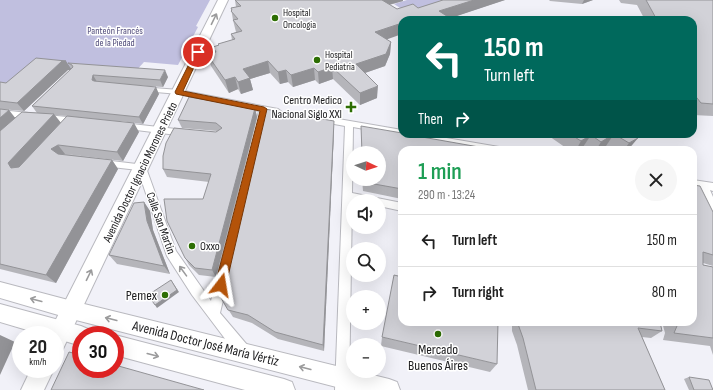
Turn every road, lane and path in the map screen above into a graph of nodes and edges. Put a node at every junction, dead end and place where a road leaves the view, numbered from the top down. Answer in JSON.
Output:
{"nodes":[{"id":1,"x":224,"y":0,"type":"edge"},
{"id":2,"x":132,"y":88,"type":"edge"},
{"id":3,"x":179,"y":92,"type":"junction"},
{"id":4,"x":264,"y":109,"type":"junction"},
{"id":5,"x":0,"y":113,"type":"edge"},
{"id":6,"x":29,"y":113,"type":"junction"},
{"id":7,"x":287,"y":114,"type":"edge"},
{"id":8,"x":310,"y":118,"type":"edge"},
{"id":9,"x":86,"y":122,"type":"edge"},
{"id":10,"x":349,"y":124,"type":"junction"},
{"id":11,"x":116,"y":125,"type":"edge"},
{"id":12,"x":16,"y":126,"type":"edge"},
{"id":13,"x":160,"y":130,"type":"junction"},
{"id":14,"x":398,"y":132,"type":"edge"},
{"id":15,"x":197,"y":134,"type":"edge"},
{"id":16,"x":429,"y":138,"type":"edge"},
{"id":17,"x":476,"y":146,"type":"edge"},
{"id":18,"x":96,"y":162,"type":"edge"},
{"id":19,"x":142,"y":167,"type":"junction"},
{"id":20,"x":698,"y":185,"type":"edge"},
{"id":21,"x":713,"y":187,"type":"edge"},
{"id":22,"x":347,"y":194,"type":"edge"},
{"id":23,"x":386,"y":204,"type":"edge"},
{"id":24,"x":398,"y":206,"type":"edge"},
{"id":25,"x":713,"y":207,"type":"edge"},
{"id":26,"x":346,"y":234,"type":"edge"},
{"id":27,"x":0,"y":290,"type":"edge"},
{"id":28,"x":72,"y":310,"type":"junction"},
{"id":29,"x":0,"y":313,"type":"edge"},
{"id":30,"x":214,"y":314,"type":"junction"},
{"id":31,"x":66,"y":337,"type":"edge"},
{"id":32,"x":124,"y":347,"type":"edge"},
{"id":33,"x":244,"y":353,"type":"junction"},
{"id":34,"x":38,"y":378,"type":"edge"},
{"id":35,"x":342,"y":384,"type":"edge"},
{"id":36,"x":32,"y":390,"type":"edge"},
{"id":37,"x":284,"y":390,"type":"edge"},
{"id":38,"x":389,"y":390,"type":"edge"}],
"edges":[{"from":3,"to":1,"type":"main road","name":"Avenida Doctor Ignacio Morones Prieto","one_way":true},
{"from":2,"to":3,"type":"street"},
{"from":3,"to":4,"type":"street"},
{"from":3,"to":13,"type":"main road","name":"Avenida Doctor Ignacio Morones Prieto"},
{"from":4,"to":7,"type":"street"},
{"from":4,"to":30,"type":"street"},
{"from":5,"to":6,"type":"street"},
{"from":6,"to":9,"type":"street"},
{"from":6,"to":12,"type":"street"},
{"from":8,"to":10,"type":"street"},
{"from":10,"to":14,"type":"street"},
{"from":10,"to":22,"type":"street"},
{"from":11,"to":13,"type":"street"},
{"from":13,"to":15,"type":"street"},
{"from":13,"to":19,"type":"main road","name":"Avenida Doctor Ignacio Morones Prieto"},
{"from":16,"to":17,"type":"street"},
{"from":18,"to":19,"type":"street"},
{"from":28,"to":19,"type":"main road","name":"Avenida Doctor Ignacio Morones Prieto","one_way":true},
{"from":30,"to":19,"type":"street","name":"Calle San Martin","one_way":true},
{"from":20,"to":21,"type":"street"},
{"from":20,"to":25,"type":"street"},
{"from":23,"to":24,"type":"street"},
{"from":26,"to":35,"type":"street"},
{"from":28,"to":27,"type":"main road","name":"Avenida Doctor José María Vértiz","one_way":true},
{"from":28,"to":31,"type":"main road","name":"Avenida Doctor Ignacio Morones Prieto"},
{"from":33,"to":28,"type":"main road","name":"Avenida Doctor José María Vértiz","one_way":true},
{"from":29,"to":31,"type":"main road"},
{"from":30,"to":33,"type":"street","name":"Calle San Martin"},
{"from":32,"to":37,"type":"main road","name":"Avenida Doctor José María Vértiz","one_way":true},
{"from":35,"to":33,"type":"main road","name":"Avenida Doctor José María Vértiz","one_way":true},
{"from":34,"to":36,"type":"main road"},
{"from":35,"to":38,"type":"main road","name":"Avenida Doctor José María Vértiz"}]}
